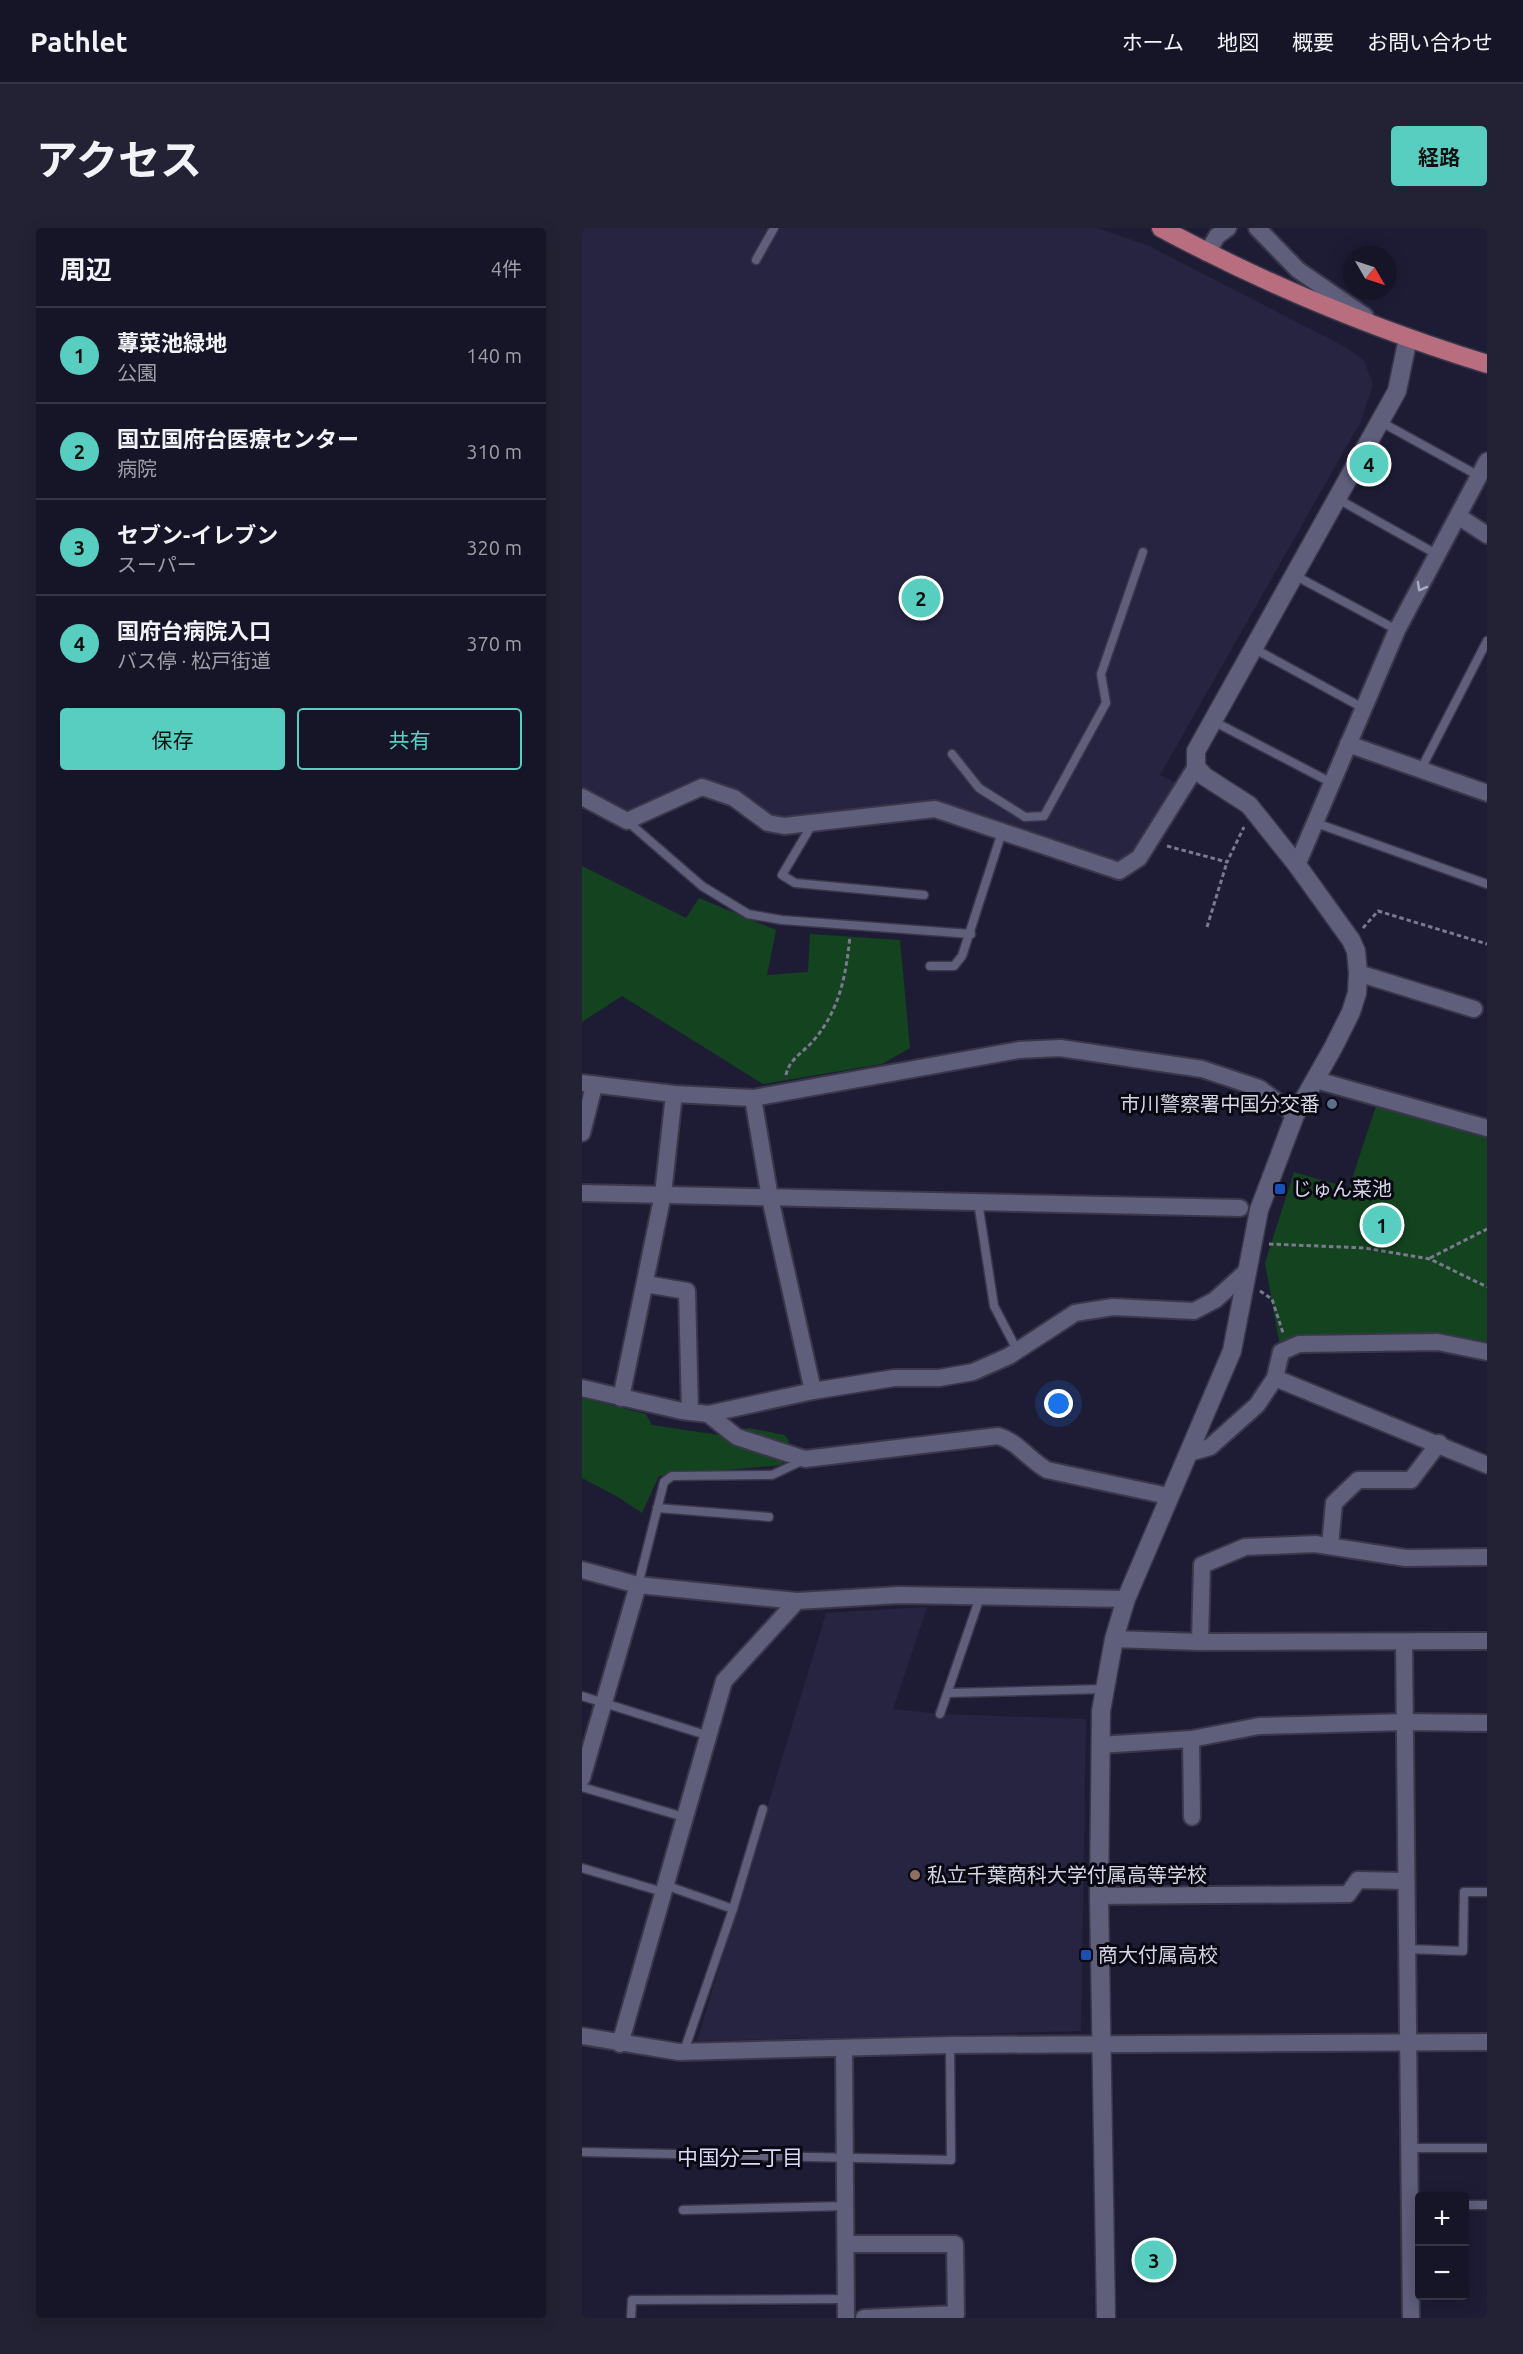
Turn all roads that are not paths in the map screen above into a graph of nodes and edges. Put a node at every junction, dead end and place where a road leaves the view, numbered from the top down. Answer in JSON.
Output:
{"nodes":[{"id":1,"x":774,"y":228,"type":"edge"},
{"id":2,"x":1161,"y":228,"type":"edge"},
{"id":3,"x":1228,"y":228,"type":"edge"},
{"id":4,"x":1257,"y":228,"type":"edge"},
{"id":5,"x":1207,"y":253,"type":"junction"},
{"id":6,"x":756,"y":260,"type":"dead end"},
{"id":7,"x":1388,"y":331,"type":"junction"},
{"id":8,"x":1408,"y":338,"type":"junction"},
{"id":9,"x":1487,"y":364,"type":"edge"},
{"id":10,"x":1381,"y":422,"type":"junction"},
{"id":11,"x":1487,"y":461,"type":"edge"},
{"id":12,"x":1479,"y":476,"type":"junction"},
{"id":13,"x":1338,"y":499,"type":"junction"},
{"id":14,"x":1458,"y":516,"type":"junction"},
{"id":15,"x":1487,"y":535,"type":"edge"},
{"id":16,"x":1143,"y":552,"type":"dead end"},
{"id":17,"x":1439,"y":555,"type":"junction"},
{"id":18,"x":1294,"y":575,"type":"junction"},
{"id":19,"x":1397,"y":630,"type":"junction"},
{"id":20,"x":1487,"y":640,"type":"edge"},
{"id":21,"x":1253,"y":648,"type":"junction"},
{"id":22,"x":1363,"y":708,"type":"junction"},
{"id":23,"x":1213,"y":720,"type":"junction"},
{"id":24,"x":1348,"y":744,"type":"junction"},
{"id":25,"x":952,"y":754,"type":"dead end"},
{"id":26,"x":1196,"y":767,"type":"junction"},
{"id":27,"x":1421,"y":769,"type":"junction"},
{"id":28,"x":1332,"y":783,"type":"junction"},
{"id":29,"x":1487,"y":793,"type":"edge"},
{"id":30,"x":582,"y":797,"type":"edge"},
{"id":31,"x":627,"y":821,"type":"junction"},
{"id":32,"x":813,"y":823,"type":"junction"},
{"id":33,"x":1316,"y":823,"type":"junction"},
{"id":34,"x":1002,"y":832,"type":"junction"},
{"id":35,"x":1298,"y":866,"type":"junction"},
{"id":36,"x":1487,"y":884,"type":"edge"},
{"id":37,"x":924,"y":895,"type":"dead end"},
{"id":38,"x":970,"y":934,"type":"junction"},
{"id":39,"x":930,"y":966,"type":"dead end"},
{"id":40,"x":1358,"y":973,"type":"junction"},
{"id":41,"x":1474,"y":1009,"type":"dead end"},
{"id":42,"x":1317,"y":1080,"type":"junction"},
{"id":43,"x":588,"y":1085,"type":"edge"},
{"id":44,"x":674,"y":1094,"type":"junction"},
{"id":45,"x":753,"y":1098,"type":"junction"},
{"id":46,"x":1295,"y":1115,"type":"junction"},
{"id":47,"x":1487,"y":1128,"type":"edge"},
{"id":48,"x":582,"y":1133,"type":"edge"},
{"id":49,"x":582,"y":1193,"type":"edge"},
{"id":50,"x":663,"y":1194,"type":"junction"},
{"id":51,"x":770,"y":1198,"type":"junction"},
{"id":52,"x":978,"y":1202,"type":"junction"},
{"id":53,"x":1240,"y":1208,"type":"dead end"},
{"id":54,"x":1247,"y":1275,"type":"junction"},
{"id":55,"x":645,"y":1284,"type":"junction"},
{"id":56,"x":1017,"y":1350,"type":"junction"},
{"id":57,"x":1487,"y":1353,"type":"edge"},
{"id":58,"x":1275,"y":1378,"type":"junction"},
{"id":59,"x":582,"y":1388,"type":"edge"},
{"id":60,"x":813,"y":1391,"type":"junction"},
{"id":61,"x":621,"y":1398,"type":"junction"},
{"id":62,"x":690,"y":1412,"type":"junction"},
{"id":63,"x":708,"y":1414,"type":"junction"},
{"id":64,"x":1439,"y":1443,"type":"junction"},
{"id":65,"x":1189,"y":1453,"type":"junction"},
{"id":66,"x":805,"y":1459,"type":"junction"},
{"id":67,"x":1487,"y":1465,"type":"edge"},
{"id":68,"x":1168,"y":1496,"type":"junction"},
{"id":69,"x":657,"y":1508,"type":"junction"},
{"id":70,"x":769,"y":1516,"type":"dead end"},
{"id":71,"x":1330,"y":1546,"type":"junction"},
{"id":72,"x":1487,"y":1557,"type":"edge"},
{"id":73,"x":582,"y":1570,"type":"edge"},
{"id":74,"x":638,"y":1585,"type":"junction"},
{"id":75,"x":980,"y":1597,"type":"junction"},
{"id":76,"x":1126,"y":1599,"type":"junction"},
{"id":77,"x":796,"y":1602,"type":"junction"},
{"id":78,"x":1114,"y":1639,"type":"junction"},
{"id":79,"x":1487,"y":1641,"type":"edge"},
{"id":80,"x":1200,"y":1642,"type":"junction"},
{"id":81,"x":1404,"y":1642,"type":"junction"},
{"id":82,"x":1104,"y":1689,"type":"junction"},
{"id":83,"x":948,"y":1693,"type":"junction"},
{"id":84,"x":582,"y":1696,"type":"edge"},
{"id":85,"x":604,"y":1702,"type":"junction"},
{"id":86,"x":940,"y":1714,"type":"dead end"},
{"id":87,"x":1405,"y":1722,"type":"junction"},
{"id":88,"x":1487,"y":1723,"type":"edge"},
{"id":89,"x":709,"y":1736,"type":"junction"},
{"id":90,"x":1191,"y":1739,"type":"junction"},
{"id":91,"x":1101,"y":1745,"type":"junction"},
{"id":92,"x":582,"y":1778,"type":"edge"},
{"id":93,"x":582,"y":1787,"type":"edge"},
{"id":94,"x":763,"y":1809,"type":"dead end"},
{"id":95,"x":684,"y":1817,"type":"junction"},
{"id":96,"x":1192,"y":1818,"type":"dead end"},
{"id":97,"x":582,"y":1868,"type":"edge"},
{"id":98,"x":1406,"y":1881,"type":"junction"},
{"id":99,"x":664,"y":1888,"type":"junction"},
{"id":100,"x":1487,"y":1892,"type":"edge"},
{"id":101,"x":1099,"y":1896,"type":"junction"},
{"id":102,"x":733,"y":1909,"type":"junction"},
{"id":103,"x":1407,"y":1949,"type":"junction"},
{"id":104,"x":582,"y":2036,"type":"edge"},
{"id":105,"x":1408,"y":2042,"type":"junction"},
{"id":106,"x":1487,"y":2042,"type":"edge"},
{"id":107,"x":1101,"y":2043,"type":"junction"},
{"id":108,"x":620,"y":2044,"type":"junction"},
{"id":109,"x":951,"y":2045,"type":"junction"},
{"id":110,"x":844,"y":2048,"type":"junction"},
{"id":111,"x":684,"y":2051,"type":"junction"},
{"id":112,"x":1409,"y":2148,"type":"junction"},
{"id":113,"x":1487,"y":2148,"type":"edge"},
{"id":114,"x":582,"y":2151,"type":"edge"},
{"id":115,"x":845,"y":2156,"type":"junction"},
{"id":116,"x":1469,"y":2205,"type":"edge"},
{"id":117,"x":1487,"y":2205,"type":"edge"},
{"id":118,"x":845,"y":2206,"type":"junction"},
{"id":119,"x":1414,"y":2206,"type":"edge"},
{"id":120,"x":683,"y":2210,"type":"dead end"},
{"id":121,"x":846,"y":2244,"type":"junction"},
{"id":122,"x":846,"y":2299,"type":"junction"},
{"id":123,"x":631,"y":2318,"type":"edge"},
{"id":124,"x":846,"y":2318,"type":"edge"},
{"id":125,"x":864,"y":2318,"type":"edge"},
{"id":126,"x":1106,"y":2318,"type":"edge"},
{"id":127,"x":1411,"y":2318,"type":"edge"}],
"edges":[{"from":1,"to":6,"type":"lane"},
{"from":2,"to":5,"type":"main road"},
{"from":3,"to":5,"type":"street"},
{"from":4,"to":7,"type":"street"},
{"from":5,"to":7,"type":"main road"},
{"from":7,"to":8,"type":"main road"},
{"from":8,"to":9,"type":"main road"},
{"from":8,"to":10,"type":"street"},
{"from":10,"to":12,"type":"lane"},
{"from":10,"to":13,"type":"street"},
{"from":11,"to":12,"type":"street"},
{"from":12,"to":14,"type":"street"},
{"from":13,"to":17,"type":"lane"},
{"from":13,"to":18,"type":"street"},
{"from":14,"to":15,"type":"street"},
{"from":14,"to":17,"type":"street"},
{"from":16,"to":25,"type":"lane"},
{"from":17,"to":19,"type":"street","one_way":true},
{"from":18,"to":19,"type":"lane"},
{"from":18,"to":21,"type":"street"},
{"from":19,"to":22,"type":"street"},
{"from":20,"to":27,"type":"lane"},
{"from":21,"to":22,"type":"lane"},
{"from":21,"to":23,"type":"street"},
{"from":22,"to":24,"type":"street"},
{"from":23,"to":26,"type":"street"},
{"from":23,"to":28,"type":"lane"},
{"from":24,"to":27,"type":"street"},
{"from":24,"to":28,"type":"street"},
{"from":26,"to":34,"type":"street"},
{"from":26,"to":35,"type":"street"},
{"from":27,"to":29,"type":"street"},
{"from":28,"to":33,"type":"street"},
{"from":30,"to":31,"type":"street"},
{"from":31,"to":32,"type":"street"},
{"from":31,"to":38,"type":"lane"},
{"from":32,"to":34,"type":"street"},
{"from":32,"to":37,"type":"lane"},
{"from":33,"to":35,"type":"street"},
{"from":33,"to":36,"type":"lane"},
{"from":34,"to":38,"type":"lane"},
{"from":35,"to":40,"type":"street"},
{"from":38,"to":39,"type":"lane"},
{"from":40,"to":41,"type":"street"},
{"from":40,"to":42,"type":"street"},
{"from":42,"to":46,"type":"street"},
{"from":42,"to":47,"type":"street"},
{"from":43,"to":44,"type":"street"},
{"from":43,"to":48,"type":"street"},
{"from":44,"to":45,"type":"street"},
{"from":44,"to":50,"type":"street"},
{"from":45,"to":46,"type":"street"},
{"from":45,"to":51,"type":"street"},
{"from":46,"to":54,"type":"street"},
{"from":49,"to":50,"type":"street"},
{"from":50,"to":51,"type":"street"},
{"from":50,"to":55,"type":"street"},
{"from":51,"to":52,"type":"street"},
{"from":51,"to":60,"type":"street"},
{"from":52,"to":53,"type":"street"},
{"from":52,"to":56,"type":"lane"},
{"from":54,"to":56,"type":"street"},
{"from":54,"to":65,"type":"street"},
{"from":55,"to":61,"type":"street"},
{"from":55,"to":62,"type":"street"},
{"from":56,"to":60,"type":"street"},
{"from":57,"to":58,"type":"street"},
{"from":58,"to":64,"type":"street"},
{"from":58,"to":65,"type":"street"},
{"from":59,"to":61,"type":"street"},
{"from":60,"to":63,"type":"street"},
{"from":61,"to":62,"type":"street"},
{"from":62,"to":63,"type":"street"},
{"from":63,"to":66,"type":"street"},
{"from":64,"to":67,"type":"street"},
{"from":64,"to":71,"type":"street"},
{"from":65,"to":68,"type":"street"},
{"from":66,"to":68,"type":"street"},
{"from":66,"to":69,"type":"lane"},
{"from":68,"to":76,"type":"street"},
{"from":69,"to":70,"type":"lane"},
{"from":69,"to":74,"type":"lane"},
{"from":71,"to":72,"type":"street"},
{"from":71,"to":80,"type":"street"},
{"from":73,"to":74,"type":"street"},
{"from":74,"to":77,"type":"street"},
{"from":74,"to":85,"type":"street"},
{"from":75,"to":76,"type":"street"},
{"from":75,"to":77,"type":"street"},
{"from":75,"to":83,"type":"lane"},
{"from":76,"to":78,"type":"street"},
{"from":77,"to":89,"type":"street"},
{"from":78,"to":80,"type":"street"},
{"from":78,"to":82,"type":"street"},
{"from":79,"to":81,"type":"street"},
{"from":80,"to":81,"type":"street"},
{"from":81,"to":87,"type":"street"},
{"from":82,"to":83,"type":"lane"},
{"from":82,"to":91,"type":"street"},
{"from":83,"to":86,"type":"lane"},
{"from":84,"to":85,"type":"lane"},
{"from":85,"to":89,"type":"lane"},
{"from":85,"to":92,"type":"street"},
{"from":87,"to":88,"type":"street"},
{"from":87,"to":90,"type":"street"},
{"from":87,"to":98,"type":"street"},
{"from":89,"to":95,"type":"street"},
{"from":90,"to":91,"type":"street"},
{"from":90,"to":96,"type":"street"},
{"from":91,"to":101,"type":"street"},
{"from":93,"to":95,"type":"lane"},
{"from":94,"to":102,"type":"lane"},
{"from":95,"to":99,"type":"street"},
{"from":97,"to":99,"type":"lane"},
{"from":98,"to":101,"type":"street"},
{"from":98,"to":103,"type":"street"},
{"from":99,"to":102,"type":"lane"},
{"from":99,"to":108,"type":"street"},
{"from":100,"to":103,"type":"lane"},
{"from":101,"to":107,"type":"street"},
{"from":102,"to":111,"type":"lane"},
{"from":103,"to":105,"type":"street"},
{"from":104,"to":108,"type":"street"},
{"from":105,"to":106,"type":"street"},
{"from":105,"to":107,"type":"street"},
{"from":105,"to":112,"type":"street"},
{"from":107,"to":109,"type":"street"},
{"from":107,"to":126,"type":"street"},
{"from":108,"to":111,"type":"street"},
{"from":109,"to":110,"type":"street"},
{"from":109,"to":115,"type":"lane"},
{"from":110,"to":111,"type":"street"},
{"from":110,"to":115,"type":"street"},
{"from":112,"to":113,"type":"lane"},
{"from":112,"to":119,"type":"street"},
{"from":114,"to":115,"type":"lane"},
{"from":115,"to":118,"type":"street"},
{"from":116,"to":117,"type":"lane"},
{"from":118,"to":120,"type":"lane"},
{"from":118,"to":121,"type":"street"},
{"from":119,"to":127,"type":"street"},
{"from":121,"to":122,"type":"street"},
{"from":121,"to":125,"type":"street"},
{"from":122,"to":123,"type":"lane"},
{"from":122,"to":124,"type":"street"}]}
